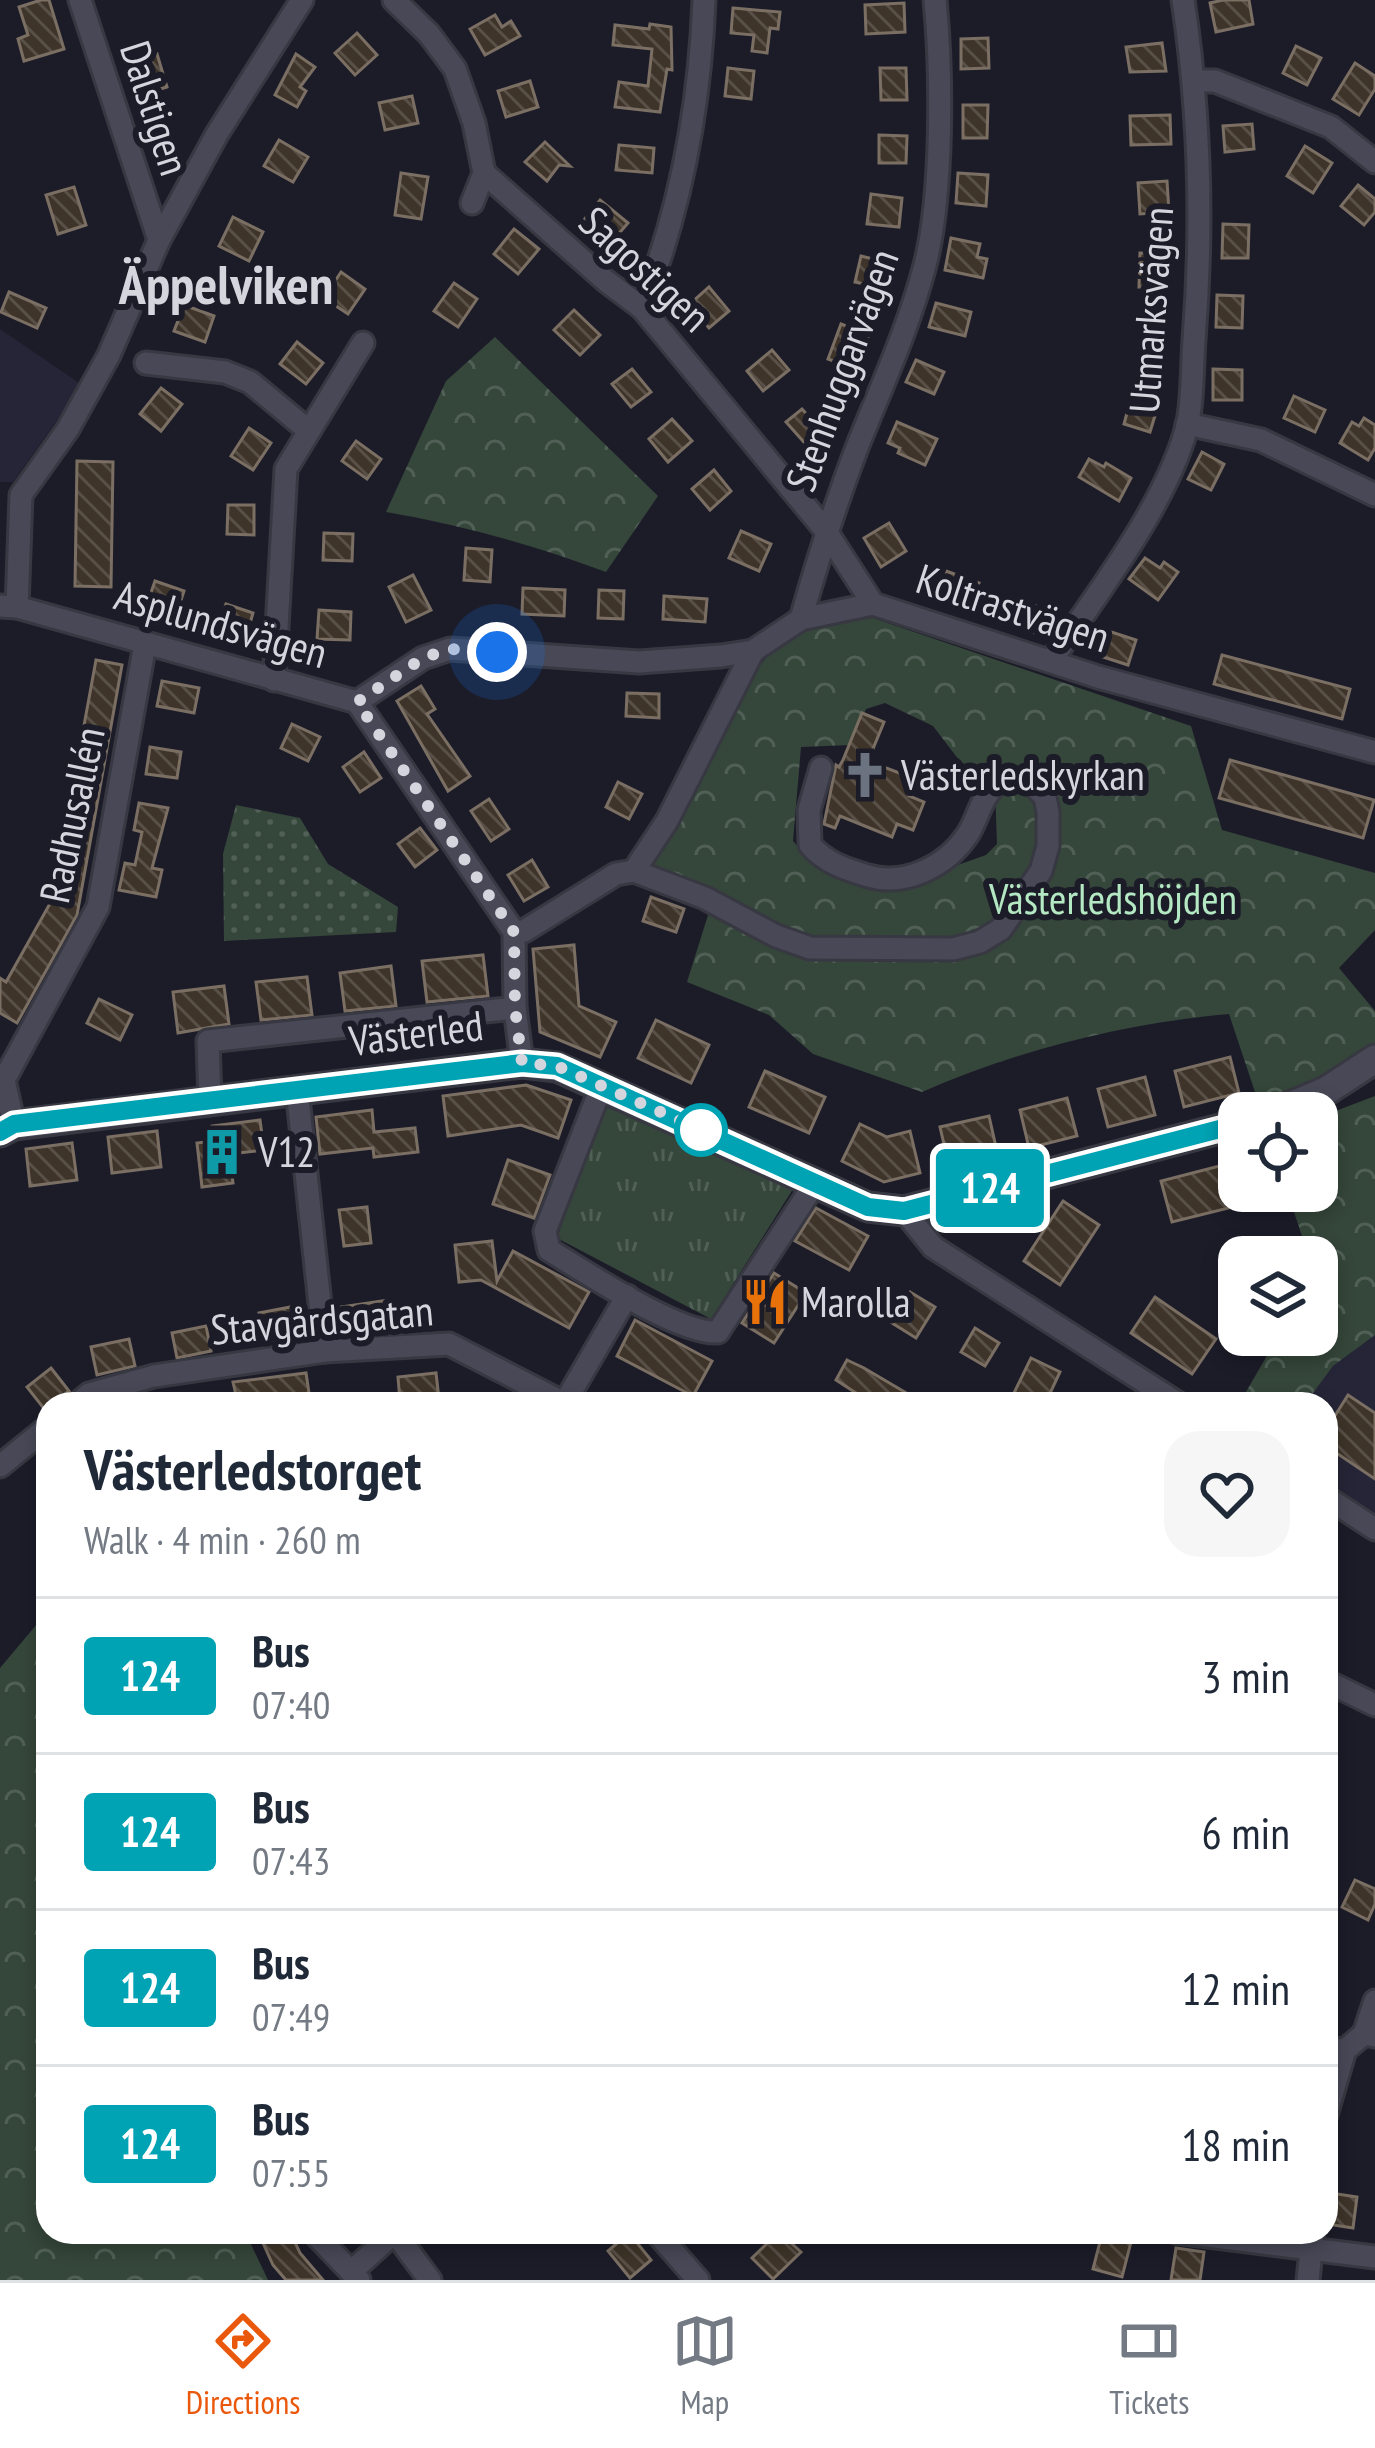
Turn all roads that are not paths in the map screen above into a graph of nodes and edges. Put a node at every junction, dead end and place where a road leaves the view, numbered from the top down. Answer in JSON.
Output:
{"nodes":[{"id":1,"x":80,"y":0,"type":"edge"},
{"id":2,"x":302,"y":0,"type":"edge"},
{"id":3,"x":394,"y":0,"type":"edge"},
{"id":4,"x":704,"y":0,"type":"edge"},
{"id":5,"x":935,"y":0,"type":"edge"},
{"id":6,"x":1184,"y":0,"type":"edge"},
{"id":7,"x":1195,"y":80,"type":"junction"},
{"id":8,"x":1375,"y":162,"type":"edge"},
{"id":9,"x":484,"y":173,"type":"junction"},
{"id":10,"x":472,"y":203,"type":"dead end"},
{"id":11,"x":159,"y":240,"type":"junction"},
{"id":12,"x":642,"y":308,"type":"junction"},
{"id":13,"x":363,"y":343,"type":"dead end"},
{"id":14,"x":146,"y":363,"type":"dead end"},
{"id":15,"x":1187,"y":424,"type":"junction"},
{"id":16,"x":309,"y":431,"type":"junction"},
{"id":17,"x":10,"y":495,"type":"edge"},
{"id":18,"x":1375,"y":495,"type":"edge"},
{"id":19,"x":826,"y":531,"type":"junction"},
{"id":20,"x":872,"y":604,"type":"junction"},
{"id":21,"x":8,"y":607,"type":"edge"},
{"id":22,"x":801,"y":619,"type":"junction"},
{"id":23,"x":145,"y":644,"type":"junction"},
{"id":24,"x":753,"y":651,"type":"junction"},
{"id":25,"x":1051,"y":661,"type":"junction"},
{"id":26,"x":274,"y":680,"type":"junction"},
{"id":27,"x":357,"y":702,"type":"junction"},
{"id":28,"x":1375,"y":752,"type":"edge"},
{"id":29,"x":821,"y":768,"type":"dead end"},
{"id":30,"x":634,"y":871,"type":"junction"},
{"id":31,"x":514,"y":932,"type":"junction"},
{"id":32,"x":515,"y":1008,"type":"junction"},
{"id":33,"x":1375,"y":1059,"type":"edge"},
{"id":34,"x":522,"y":1063,"type":"junction"},
{"id":35,"x":602,"y":1085,"type":"junction"},
{"id":36,"x":297,"y":1090,"type":"junction"},
{"id":37,"x":1324,"y":1092,"type":"edge"},
{"id":38,"x":210,"y":1100,"type":"junction"},
{"id":39,"x":7,"y":1128,"type":"edge"},
{"id":40,"x":1218,"y":1129,"type":"edge"},
{"id":41,"x":815,"y":1183,"type":"junction"},
{"id":42,"x":904,"y":1211,"type":"junction"},
{"id":43,"x":627,"y":1296,"type":"junction"},
{"id":44,"x":325,"y":1351,"type":"junction"},
{"id":45,"x":96,"y":1392,"type":"edge"},
{"id":46,"x":542,"y":1392,"type":"edge"},
{"id":47,"x":572,"y":1392,"type":"edge"},
{"id":48,"x":1160,"y":1392,"type":"edge"},
{"id":49,"x":36,"y":1437,"type":"edge"},
{"id":50,"x":0,"y":1466,"type":"edge"},
{"id":51,"x":1338,"y":1506,"type":"edge"},
{"id":52,"x":1375,"y":1529,"type":"edge"},
{"id":53,"x":1338,"y":1687,"type":"edge"},
{"id":54,"x":1375,"y":1706,"type":"edge"},
{"id":55,"x":1375,"y":2001,"type":"edge"},
{"id":56,"x":1369,"y":2035,"type":"edge"},
{"id":57,"x":1338,"y":2049,"type":"edge"},
{"id":58,"x":324,"y":2244,"type":"edge"},
{"id":59,"x":384,"y":2244,"type":"edge"},
{"id":60,"x":404,"y":2244,"type":"edge"},
{"id":61,"x":666,"y":2244,"type":"edge"},
{"id":62,"x":1312,"y":2244,"type":"edge"},
{"id":63,"x":1324,"y":2244,"type":"edge"},
{"id":64,"x":1375,"y":2257,"type":"edge"},
{"id":65,"x":355,"y":2276,"type":"edge"},
{"id":66,"x":430,"y":2280,"type":"edge"},
{"id":67,"x":698,"y":2280,"type":"edge"},
{"id":68,"x":1308,"y":2280,"type":"edge"}],
"edges":[{"from":1,"to":11,"type":"street","name":"Dalstigen"},
{"from":2,"to":11,"type":"street"},
{"from":3,"to":9,"type":"street"},
{"from":4,"to":12,"type":"street"},
{"from":5,"to":19,"type":"street","name":"Stenhuggarvägen"},
{"from":6,"to":7,"type":"street","name":"Utmarksvägen"},
{"from":7,"to":8,"type":"street"},
{"from":7,"to":15,"type":"street","name":"Utmarksvägen"},
{"from":9,"to":10,"type":"street"},
{"from":9,"to":12,"type":"street","name":"Sagostigen"},
{"from":11,"to":17,"type":"street"},
{"from":12,"to":19,"type":"street","name":"Sagostigen"},
{"from":13,"to":16,"type":"street"},
{"from":14,"to":16,"type":"street"},
{"from":15,"to":18,"type":"street"},
{"from":15,"to":25,"type":"street","name":"Utmarksvägen"},
{"from":16,"to":26,"type":"street"},
{"from":17,"to":21,"type":"street"},
{"from":19,"to":20,"type":"street","name":"Sagostigen"},
{"from":19,"to":22,"type":"street","name":"Stenhuggarvägen"},
{"from":20,"to":22,"type":"street","name":"Koltrastvägen"},
{"from":20,"to":25,"type":"street","name":"Koltrastvägen"},
{"from":21,"to":23,"type":"street","name":"Asplundsvägen"},
{"from":22,"to":24,"type":"street","name":"Koltrastvägen"},
{"from":23,"to":26,"type":"street","name":"Asplundsvägen"},
{"from":23,"to":39,"type":"street","name":"Radhusallén"},
{"from":24,"to":27,"type":"street","name":"Koltrastvägen"},
{"from":24,"to":30,"type":"street"},
{"from":25,"to":28,"type":"street","name":"Koltrastvägen"},
{"from":26,"to":27,"type":"street","name":"Asplundsvägen"},
{"from":27,"to":31,"type":"street","name":"Asplundsvägen"},
{"from":29,"to":30,"type":"street"},
{"from":30,"to":31,"type":"street"},
{"from":31,"to":32,"type":"street"},
{"from":32,"to":34,"type":"street"},
{"from":32,"to":38,"type":"street","name":"Västerled"},
{"from":33,"to":37,"type":"street"},
{"from":34,"to":35,"type":"street","name":"Västerled"},
{"from":34,"to":36,"type":"street","name":"Västerled"},
{"from":35,"to":41,"type":"street","name":"Västerled"},
{"from":35,"to":43,"type":"street"},
{"from":36,"to":38,"type":"street","name":"Västerled"},
{"from":36,"to":44,"type":"street"},
{"from":38,"to":39,"type":"street","name":"Västerled"},
{"from":40,"to":42,"type":"street","name":"Västerled"},
{"from":41,"to":42,"type":"street","name":"Västerled"},
{"from":41,"to":43,"type":"street"},
{"from":42,"to":48,"type":"street"},
{"from":43,"to":47,"type":"street"},
{"from":44,"to":45,"type":"street","name":"Stavgårdsgatan"},
{"from":44,"to":46,"type":"street","name":"Stavgårdsgatan"},
{"from":49,"to":50,"type":"street"},
{"from":51,"to":52,"type":"street"},
{"from":53,"to":54,"type":"street"},
{"from":55,"to":56,"type":"street"},
{"from":56,"to":57,"type":"street"},
{"from":58,"to":65,"type":"street"},
{"from":59,"to":65,"type":"street"},
{"from":60,"to":66,"type":"street"},
{"from":61,"to":67,"type":"street"},
{"from":62,"to":68,"type":"street"},
{"from":63,"to":64,"type":"street"}]}
